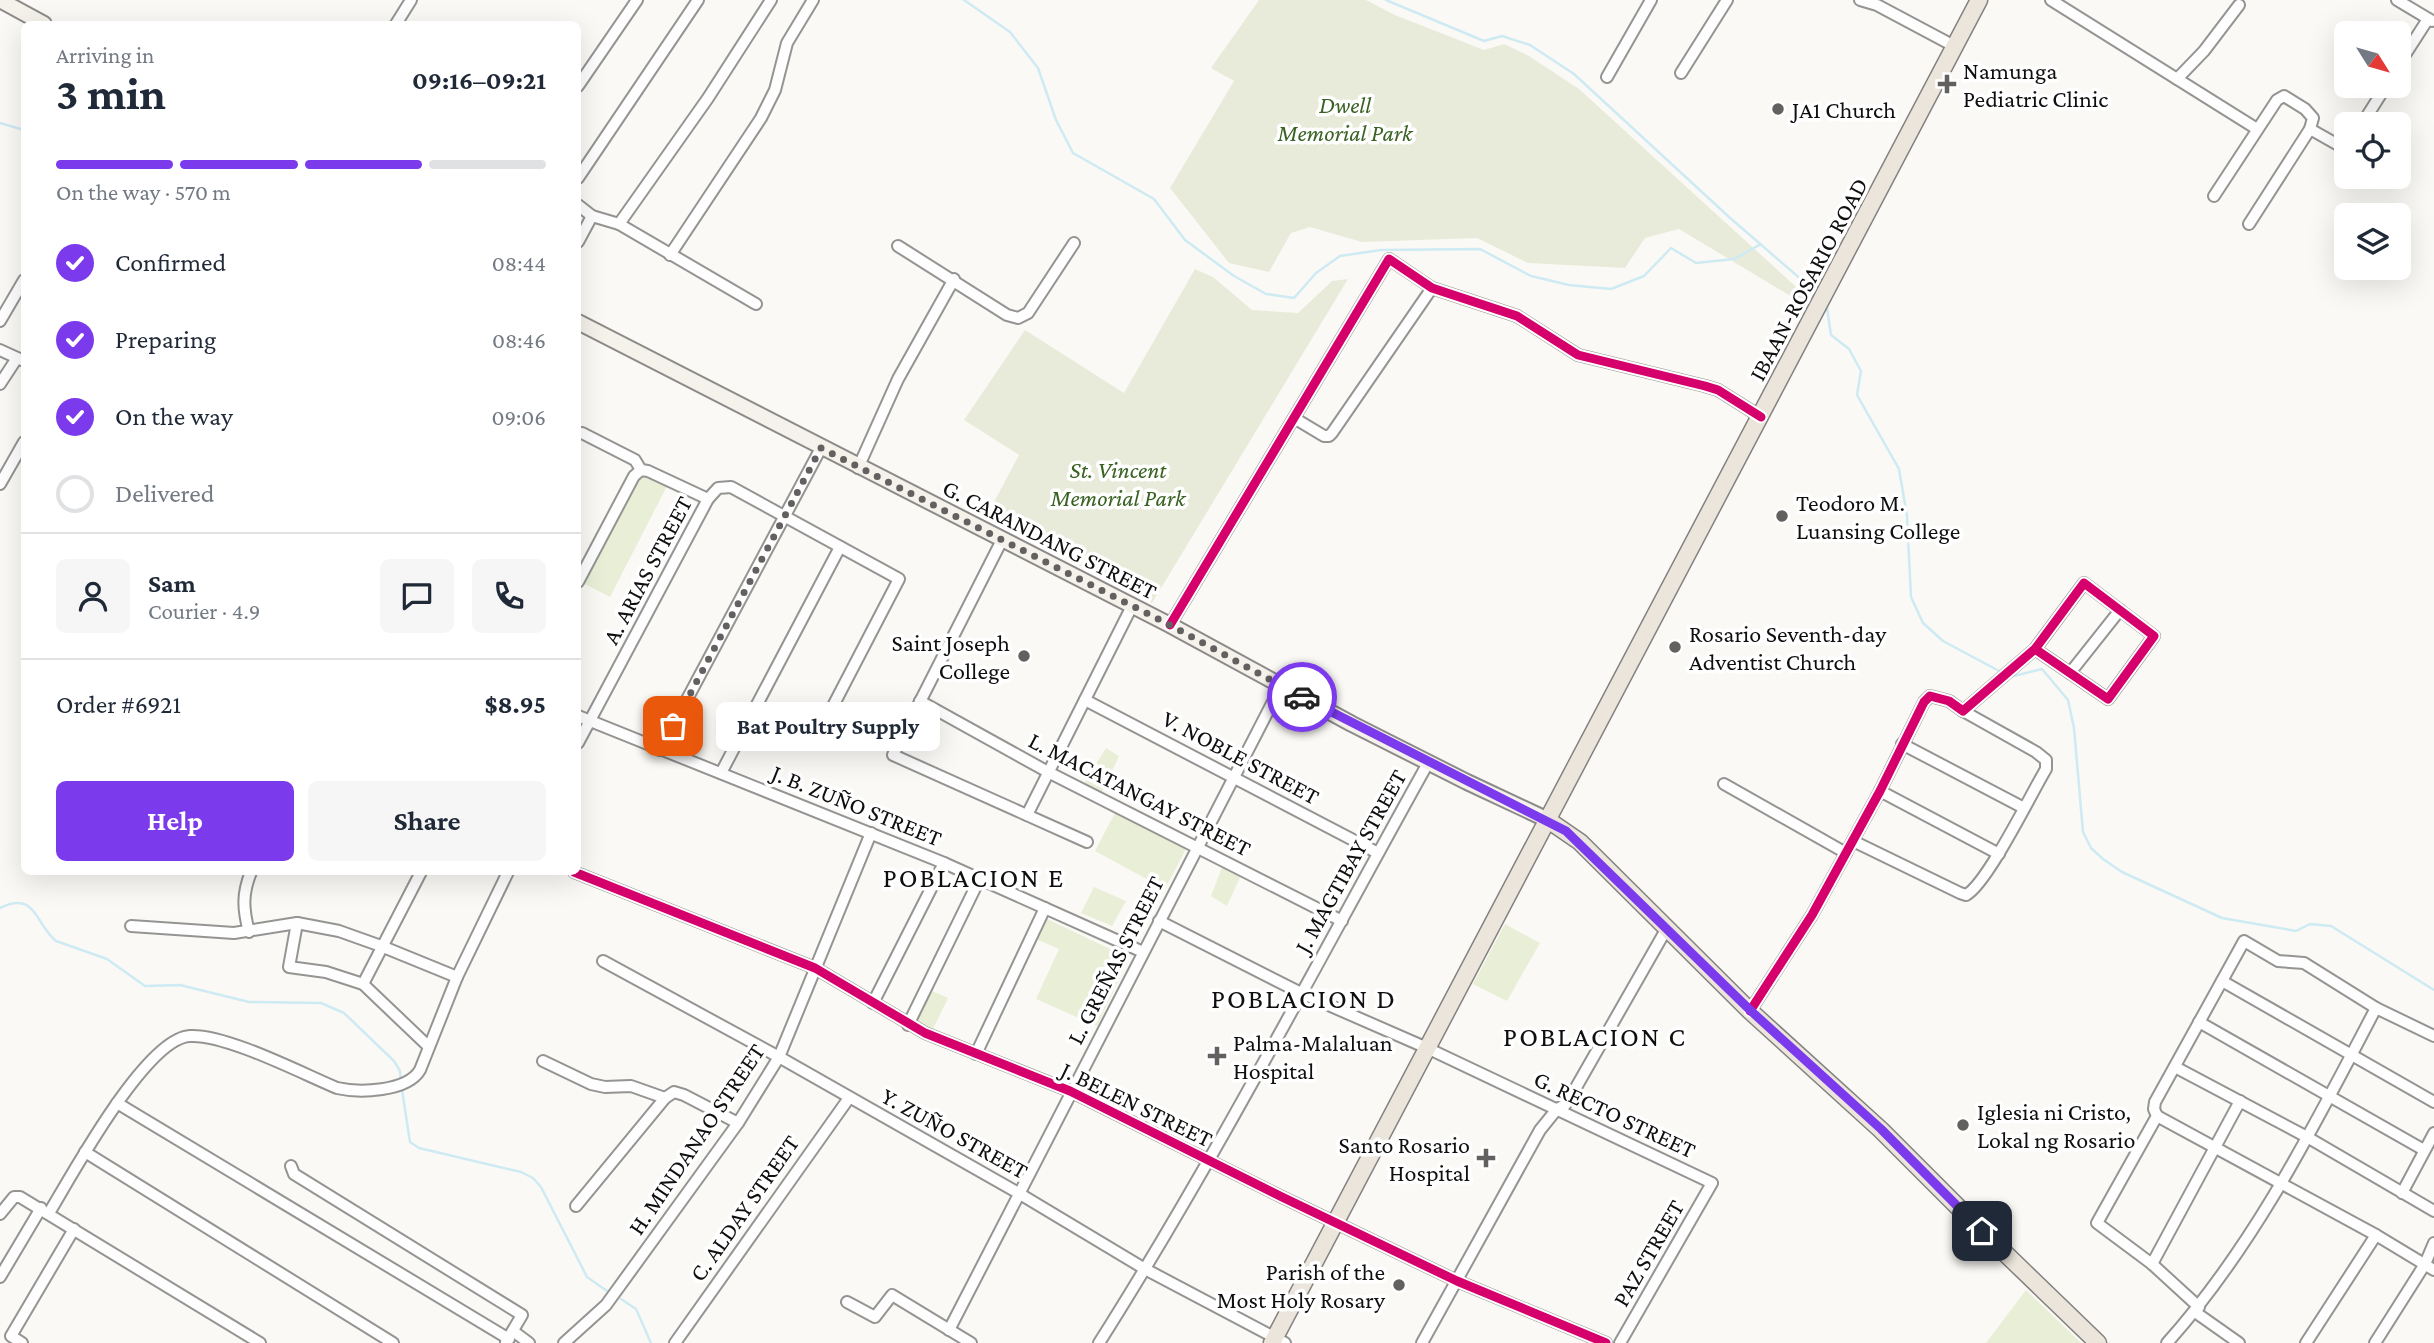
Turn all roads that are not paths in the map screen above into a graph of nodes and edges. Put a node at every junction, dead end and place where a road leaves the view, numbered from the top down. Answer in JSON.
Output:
{"nodes":[{"id":1,"x":0,"y":0,"type":"edge"},
{"id":2,"x":411,"y":0,"type":"edge"},
{"id":3,"x":637,"y":0,"type":"edge"},
{"id":4,"x":698,"y":0,"type":"edge"},
{"id":5,"x":771,"y":0,"type":"edge"},
{"id":6,"x":813,"y":0,"type":"edge"},
{"id":7,"x":1651,"y":0,"type":"edge"},
{"id":8,"x":1727,"y":0,"type":"edge"},
{"id":9,"x":1860,"y":0,"type":"edge"},
{"id":10,"x":1979,"y":0,"type":"edge"},
{"id":11,"x":2051,"y":0,"type":"edge"},
{"id":12,"x":2397,"y":0,"type":"edge"},
{"id":13,"x":2239,"y":5,"type":"dead end"},
{"id":14,"x":38,"y":21,"type":"edge"},
{"id":15,"x":398,"y":21,"type":"edge"},
{"id":16,"x":2431,"y":21,"type":"edge"},
{"id":17,"x":1954,"y":46,"type":"junction"},
{"id":18,"x":2412,"y":47,"type":"edge"},
{"id":19,"x":1681,"y":73,"type":"dead end"},
{"id":20,"x":1607,"y":77,"type":"dead end"},
{"id":21,"x":2178,"y":79,"type":"junction"},
{"id":22,"x":581,"y":82,"type":"edge"},
{"id":23,"x":2258,"y":129,"type":"junction"},
{"id":24,"x":2310,"y":129,"type":"junction"},
{"id":25,"x":2334,"y":143,"type":"edge"},
{"id":26,"x":581,"y":174,"type":"edge"},
{"id":27,"x":2214,"y":196,"type":"dead end"},
{"id":28,"x":581,"y":207,"type":"edge"},
{"id":29,"x":592,"y":216,"type":"junction"},
{"id":30,"x":2249,"y":223,"type":"dead end"},
{"id":31,"x":619,"y":224,"type":"junction"},
{"id":32,"x":581,"y":236,"type":"edge"},
{"id":33,"x":1074,"y":243,"type":"dead end"},
{"id":34,"x":898,"y":246,"type":"dead end"},
{"id":35,"x":670,"y":255,"type":"junction"},
{"id":36,"x":954,"y":279,"type":"junction"},
{"id":37,"x":21,"y":285,"type":"edge"},
{"id":38,"x":1432,"y":288,"type":"junction"},
{"id":39,"x":756,"y":304,"type":"dead end"},
{"id":40,"x":0,"y":321,"type":"edge"},
{"id":41,"x":581,"y":324,"type":"edge"},
{"id":42,"x":0,"y":350,"type":"edge"},
{"id":43,"x":21,"y":360,"type":"edge"},
{"id":44,"x":0,"y":384,"type":"edge"},
{"id":45,"x":1760,"y":417,"type":"junction"},
{"id":46,"x":1294,"y":418,"type":"junction"},
{"id":47,"x":582,"y":433,"type":"dead end"},
{"id":48,"x":21,"y":447,"type":"edge"},
{"id":49,"x":821,"y":448,"type":"junction"},
{"id":50,"x":858,"y":468,"type":"junction"},
{"id":51,"x":642,"y":470,"type":"junction"},
{"id":52,"x":0,"y":484,"type":"edge"},
{"id":53,"x":708,"y":499,"type":"junction"},
{"id":54,"x":786,"y":517,"type":"junction"},
{"id":55,"x":1002,"y":540,"type":"junction"},
{"id":56,"x":840,"y":547,"type":"junction"},
{"id":57,"x":581,"y":576,"type":"edge"},
{"id":58,"x":1132,"y":606,"type":"junction"},
{"id":59,"x":2120,"y":610,"type":"junction"},
{"id":60,"x":1170,"y":625,"type":"junction"},
{"id":61,"x":2035,"y":649,"type":"junction"},
{"id":62,"x":2070,"y":673,"type":"junction"},
{"id":63,"x":1282,"y":685,"type":"junction"},
{"id":64,"x":1085,"y":700,"type":"junction"},
{"id":65,"x":920,"y":701,"type":"junction"},
{"id":66,"x":1963,"y":711,"type":"junction"},
{"id":67,"x":581,"y":717,"type":"edge"},
{"id":68,"x":589,"y":721,"type":"junction"},
{"id":69,"x":820,"y":731,"type":"dead end"},
{"id":70,"x":581,"y":737,"type":"edge"},
{"id":71,"x":1902,"y":744,"type":"junction"},
{"id":72,"x":660,"y":750,"type":"junction"},
{"id":73,"x":1428,"y":763,"type":"junction"},
{"id":74,"x":1048,"y":772,"type":"junction"},
{"id":75,"x":720,"y":773,"type":"junction"},
{"id":76,"x":1233,"y":776,"type":"junction"},
{"id":77,"x":1724,"y":784,"type":"dead end"},
{"id":78,"x":1880,"y":792,"type":"junction"},
{"id":79,"x":2024,"y":808,"type":"junction"},
{"id":80,"x":1027,"y":815,"type":"junction"},
{"id":81,"x":1548,"y":820,"type":"junction"},
{"id":82,"x":871,"y":833,"type":"junction"},
{"id":83,"x":1853,"y":841,"type":"junction"},
{"id":84,"x":1087,"y":842,"type":"dead end"},
{"id":85,"x":1197,"y":846,"type":"junction"},
{"id":86,"x":1378,"y":853,"type":"junction"},
{"id":87,"x":1846,"y":853,"type":"junction"},
{"id":88,"x":1999,"y":853,"type":"junction"},
{"id":89,"x":944,"y":863,"type":"junction"},
{"id":90,"x":250,"y":875,"type":"edge"},
{"id":91,"x":419,"y":875,"type":"edge"},
{"id":92,"x":507,"y":875,"type":"edge"},
{"id":93,"x":581,"y":875,"type":"edge"},
{"id":94,"x":980,"y":878,"type":"junction"},
{"id":95,"x":1045,"y":908,"type":"junction"},
{"id":96,"x":1159,"y":921,"type":"junction"},
{"id":97,"x":1342,"y":921,"type":"junction"},
{"id":98,"x":298,"y":923,"type":"junction"},
{"id":99,"x":131,"y":926,"type":"dead end"},
{"id":100,"x":1667,"y":928,"type":"junction"},
{"id":101,"x":248,"y":932,"type":"junction"},
{"id":102,"x":381,"y":946,"type":"junction"},
{"id":103,"x":1143,"y":952,"type":"junction"},
{"id":104,"x":603,"y":961,"type":"dead end"},
{"id":105,"x":815,"y":968,"type":"junction"},
{"id":106,"x":457,"y":977,"type":"junction"},
{"id":107,"x":2221,"y":981,"type":"junction"},
{"id":108,"x":363,"y":984,"type":"junction"},
{"id":109,"x":1301,"y":993,"type":"junction"},
{"id":110,"x":873,"y":1003,"type":"junction"},
{"id":111,"x":2376,"y":1008,"type":"junction"},
{"id":112,"x":1751,"y":1011,"type":"junction"},
{"id":113,"x":2199,"y":1022,"type":"junction"},
{"id":114,"x":908,"y":1025,"type":"junction"},
{"id":115,"x":2434,"y":1036,"type":"edge"},
{"id":116,"x":428,"y":1046,"type":"junction"},
{"id":117,"x":1427,"y":1048,"type":"junction"},
{"id":118,"x":975,"y":1054,"type":"junction"},
{"id":119,"x":2352,"y":1054,"type":"junction"},
{"id":120,"x":779,"y":1057,"type":"junction"},
{"id":121,"x":543,"y":1060,"type":"dead end"},
{"id":122,"x":2175,"y":1067,"type":"junction"},
{"id":123,"x":1070,"y":1091,"type":"junction"},
{"id":124,"x":2330,"y":1095,"type":"junction"},
{"id":125,"x":665,"y":1098,"type":"junction"},
{"id":126,"x":849,"y":1098,"type":"junction"},
{"id":127,"x":2240,"y":1101,"type":"junction"},
{"id":128,"x":2434,"y":1102,"type":"edge"},
{"id":129,"x":117,"y":1103,"type":"junction"},
{"id":130,"x":1557,"y":1109,"type":"junction"},
{"id":131,"x":2157,"y":1116,"type":"junction"},
{"id":132,"x":738,"y":1122,"type":"junction"},
{"id":133,"x":2434,"y":1133,"type":"edge"},
{"id":134,"x":2307,"y":1138,"type":"junction"},
{"id":135,"x":2215,"y":1148,"type":"junction"},
{"id":136,"x":2424,"y":1150,"type":"junction"},
{"id":137,"x":85,"y":1152,"type":"junction"},
{"id":138,"x":1209,"y":1160,"type":"junction"},
{"id":139,"x":291,"y":1166,"type":"dead end"},
{"id":140,"x":1712,"y":1183,"type":"joint"},
{"id":141,"x":2281,"y":1183,"type":"junction"},
{"id":142,"x":2402,"y":1193,"type":"junction"},
{"id":143,"x":1020,"y":1194,"type":"junction"},
{"id":144,"x":576,"y":1206,"type":"dead end"},
{"id":145,"x":45,"y":1211,"type":"junction"},
{"id":146,"x":2434,"y":1211,"type":"edge"},
{"id":147,"x":0,"y":1214,"type":"edge"},
{"id":148,"x":1336,"y":1223,"type":"junction"},
{"id":149,"x":74,"y":1229,"type":"junction"},
{"id":150,"x":2376,"y":1235,"type":"junction"},
{"id":151,"x":2434,"y":1243,"type":"edge"},
{"id":152,"x":2152,"y":1264,"type":"junction"},
{"id":153,"x":2430,"y":1267,"type":"edge"},
{"id":154,"x":1145,"y":1269,"type":"junction"},
{"id":155,"x":0,"y":1277,"type":"edge"},
{"id":156,"x":1457,"y":1281,"type":"junction"},
{"id":157,"x":847,"y":1302,"type":"dead end"},
{"id":158,"x":2197,"y":1310,"type":"junction"},
{"id":159,"x":949,"y":1330,"type":"junction"},
{"id":160,"x":509,"y":1337,"type":"edge"},
{"id":161,"x":1277,"y":1341,"type":"edge"},
{"id":162,"x":22,"y":1343,"type":"edge"},
{"id":163,"x":260,"y":1343,"type":"edge"},
{"id":164,"x":393,"y":1343,"type":"edge"},
{"id":165,"x":528,"y":1343,"type":"edge"},
{"id":166,"x":564,"y":1343,"type":"edge"},
{"id":167,"x":675,"y":1343,"type":"edge"},
{"id":168,"x":971,"y":1343,"type":"edge"},
{"id":169,"x":1099,"y":1343,"type":"edge"},
{"id":170,"x":1422,"y":1343,"type":"edge"},
{"id":171,"x":1606,"y":1343,"type":"edge"},
{"id":172,"x":1620,"y":1343,"type":"edge"},
{"id":173,"x":2098,"y":1343,"type":"edge"},
{"id":174,"x":2167,"y":1343,"type":"edge"},
{"id":175,"x":2239,"y":1343,"type":"edge"},
{"id":176,"x":2306,"y":1343,"type":"edge"},
{"id":177,"x":2375,"y":1343,"type":"edge"}],
"edges":[{"from":1,"to":14,"type":"main road"},
{"from":2,"to":15,"type":"street"},
{"from":3,"to":22,"type":"street"},
{"from":4,"to":26,"type":"street"},
{"from":5,"to":31,"type":"street"},
{"from":6,"to":35,"type":"street"},
{"from":7,"to":20,"type":"street"},
{"from":8,"to":19,"type":"street"},
{"from":9,"to":17,"type":"street"},
{"from":10,"to":17,"type":"main road","name":"IBAAN-ROSARIO ROAD"},
{"from":11,"to":21,"type":"street"},
{"from":12,"to":16,"type":"street"},
{"from":13,"to":21,"type":"street"},
{"from":16,"to":18,"type":"street"},
{"from":17,"to":45,"type":"main road","name":"IBAAN-ROSARIO ROAD"},
{"from":21,"to":23,"type":"street"},
{"from":23,"to":24,"type":"street"},
{"from":23,"to":27,"type":"street"},
{"from":24,"to":25,"type":"street"},
{"from":24,"to":30,"type":"street"},
{"from":28,"to":29,"type":"street"},
{"from":29,"to":31,"type":"street"},
{"from":29,"to":32,"type":"street"},
{"from":31,"to":35,"type":"street"},
{"from":33,"to":36,"type":"street"},
{"from":34,"to":36,"type":"street"},
{"from":35,"to":39,"type":"street"},
{"from":36,"to":50,"type":"street"},
{"from":37,"to":40,"type":"street"},
{"from":38,"to":45,"type":"street"},
{"from":38,"to":46,"type":"street"},
{"from":38,"to":46,"type":"street"},
{"from":41,"to":49,"type":"main road","name":"G. CARANDANG STREET"},
{"from":42,"to":43,"type":"street"},
{"from":43,"to":44,"type":"street"},
{"from":45,"to":81,"type":"main road","name":"IBAAN-ROSARIO ROAD"},
{"from":46,"to":60,"type":"street"},
{"from":47,"to":51,"type":"street"},
{"from":48,"to":52,"type":"street"},
{"from":49,"to":50,"type":"main road","name":"G. CARANDANG STREET"},
{"from":49,"to":54,"type":"street"},
{"from":50,"to":55,"type":"main road","name":"G. CARANDANG STREET"},
{"from":51,"to":53,"type":"street"},
{"from":51,"to":57,"type":"street"},
{"from":53,"to":54,"type":"street","name":"A. ARIAS STREET"},
{"from":53,"to":68,"type":"street","name":"A. ARIAS STREET"},
{"from":54,"to":56,"type":"street","name":"A. ARIAS STREET"},
{"from":54,"to":72,"type":"street"},
{"from":55,"to":58,"type":"main road","name":"G. CARANDANG STREET"},
{"from":55,"to":65,"type":"street"},
{"from":56,"to":69,"type":"street","name":"A. ARIAS STREET"},
{"from":56,"to":75,"type":"street"},
{"from":58,"to":60,"type":"main road","name":"G. CARANDANG STREET"},
{"from":58,"to":64,"type":"street"},
{"from":59,"to":61,"type":"street"},
{"from":59,"to":62,"type":"street"},
{"from":59,"to":62,"type":"street"},
{"from":60,"to":63,"type":"main road","name":"G. CARANDANG STREET"},
{"from":61,"to":62,"type":"street"},
{"from":61,"to":66,"type":"street"},
{"from":63,"to":73,"type":"main road","name":"G. CARANDANG STREET"},
{"from":63,"to":76,"type":"street","name":"L. GREÑAS STREET"},
{"from":64,"to":74,"type":"street"},
{"from":64,"to":76,"type":"street","name":"V. NOBLE STREET"},
{"from":65,"to":74,"type":"street","name":"L. MACATANGAY STREET"},
{"from":65,"to":80,"type":"street"},
{"from":66,"to":71,"type":"street"},
{"from":66,"to":79,"type":"street"},
{"from":67,"to":68,"type":"street","name":"J. B. ZUÑO STREET"},
{"from":68,"to":70,"type":"street","name":"A. ARIAS STREET"},
{"from":68,"to":72,"type":"street","name":"J. B. ZUÑO STREET"},
{"from":71,"to":78,"type":"street"},
{"from":71,"to":79,"type":"street"},
{"from":72,"to":75,"type":"street","name":"J. B. ZUÑO STREET"},
{"from":73,"to":81,"type":"main road","name":"G. CARANDANG STREET"},
{"from":73,"to":86,"type":"street","name":"J. MAGTIBAY STREET"},
{"from":74,"to":80,"type":"street"},
{"from":74,"to":85,"type":"street","name":"L. MACATANGAY STREET"},
{"from":75,"to":82,"type":"street","name":"J. B. ZUÑO STREET"},
{"from":76,"to":85,"type":"street","name":"L. GREÑAS STREET"},
{"from":76,"to":86,"type":"street","name":"V. NOBLE STREET"},
{"from":77,"to":87,"type":"street"},
{"from":78,"to":83,"type":"street"},
{"from":78,"to":88,"type":"street"},
{"from":79,"to":88,"type":"street"},
{"from":80,"to":84,"type":"street"},
{"from":81,"to":100,"type":"main road","name":"G. CARANDANG STREET"},
{"from":81,"to":117,"type":"main road","name":"IBAAN-ROSARIO ROAD"},
{"from":82,"to":89,"type":"street","name":"J. B. ZUÑO STREET"},
{"from":82,"to":105,"type":"street","name":"H. MINDANAO STREET"},
{"from":83,"to":87,"type":"street"},
{"from":83,"to":88,"type":"street"},
{"from":85,"to":96,"type":"street","name":"L. GREÑAS STREET"},
{"from":85,"to":97,"type":"street","name":"L. MACATANGAY STREET"},
{"from":86,"to":97,"type":"street","name":"J. MAGTIBAY STREET"},
{"from":87,"to":112,"type":"street"},
{"from":89,"to":94,"type":"street","name":"J. B. ZUÑO STREET"},
{"from":89,"to":110,"type":"street"},
{"from":90,"to":101,"type":"street"},
{"from":91,"to":102,"type":"street"},
{"from":92,"to":106,"type":"street"},
{"from":93,"to":105,"type":"street","name":"J. BELEN STREET"},
{"from":94,"to":95,"type":"street","name":"J. B. ZUÑO STREET"},
{"from":94,"to":114,"type":"street"},
{"from":95,"to":103,"type":"street","name":"J. B. ZUÑO STREET"},
{"from":95,"to":118,"type":"street"},
{"from":96,"to":103,"type":"street","name":"L. GREÑAS STREET"},
{"from":96,"to":109,"type":"street","name":"G. RECTO STREET"},
{"from":97,"to":109,"type":"street","name":"J. MAGTIBAY STREET"},
{"from":98,"to":101,"type":"street"},
{"from":98,"to":102,"type":"street"},
{"from":98,"to":108,"type":"street"},
{"from":99,"to":101,"type":"street"},
{"from":100,"to":112,"type":"main road","name":"G. CARANDANG STREET"},
{"from":100,"to":130,"type":"street"},
{"from":102,"to":106,"type":"street"},
{"from":102,"to":108,"type":"street"},
{"from":103,"to":123,"type":"street","name":"L. GREÑAS STREET"},
{"from":104,"to":120,"type":"street","name":"Y. ZUÑO STREET"},
{"from":105,"to":110,"type":"street","name":"J. BELEN STREET"},
{"from":105,"to":120,"type":"street","name":"H. MINDANAO STREET"},
{"from":106,"to":116,"type":"street"},
{"from":107,"to":111,"type":"street"},
{"from":107,"to":113,"type":"street"},
{"from":107,"to":119,"type":"street"},
{"from":108,"to":116,"type":"street"},
{"from":109,"to":117,"type":"street","name":"G. RECTO STREET"},
{"from":109,"to":138,"type":"street","name":"J. MAGTIBAY STREET"},
{"from":110,"to":114,"type":"street","name":"J. BELEN STREET"},
{"from":111,"to":115,"type":"street"},
{"from":111,"to":119,"type":"street"},
{"from":112,"to":173,"type":"main road","name":"G. CARANDANG STREET"},
{"from":113,"to":122,"type":"street"},
{"from":113,"to":124,"type":"street"},
{"from":114,"to":118,"type":"street","name":"J. BELEN STREET"},
{"from":116,"to":129,"type":"street"},
{"from":117,"to":130,"type":"street","name":"G. RECTO STREET"},
{"from":117,"to":148,"type":"main road","name":"IBAAN-ROSARIO ROAD"},
{"from":118,"to":123,"type":"street","name":"J. BELEN STREET"},
{"from":119,"to":124,"type":"street"},
{"from":119,"to":128,"type":"street"},
{"from":120,"to":126,"type":"street","name":"Y. ZUÑO STREET"},
{"from":120,"to":132,"type":"street","name":"H. MINDANAO STREET"},
{"from":121,"to":125,"type":"street"},
{"from":122,"to":127,"type":"street"},
{"from":122,"to":131,"type":"street"},
{"from":123,"to":138,"type":"street","name":"J. BELEN STREET"},
{"from":123,"to":143,"type":"street","name":"L. GREÑAS STREET"},
{"from":124,"to":134,"type":"street"},
{"from":124,"to":136,"type":"street"},
{"from":125,"to":132,"type":"street"},
{"from":125,"to":144,"type":"street"},
{"from":126,"to":143,"type":"street","name":"Y. ZUÑO STREET"},
{"from":126,"to":167,"type":"street","name":"C. ALDAY STREET"},
{"from":127,"to":134,"type":"street"},
{"from":127,"to":135,"type":"street"},
{"from":129,"to":137,"type":"street"},
{"from":129,"to":160,"type":"street"},
{"from":130,"to":140,"type":"street","name":"G. RECTO STREET"},
{"from":130,"to":156,"type":"street"},
{"from":131,"to":135,"type":"street"},
{"from":131,"to":152,"type":"street"},
{"from":132,"to":166,"type":"street","name":"H. MINDANAO STREET"},
{"from":133,"to":136,"type":"street"},
{"from":134,"to":141,"type":"street"},
{"from":134,"to":142,"type":"street"},
{"from":135,"to":141,"type":"street"},
{"from":135,"to":152,"type":"street"},
{"from":136,"to":142,"type":"street"},
{"from":137,"to":145,"type":"street"},
{"from":137,"to":164,"type":"street"},
{"from":138,"to":148,"type":"street","name":"J. BELEN STREET"},
{"from":138,"to":154,"type":"street","name":"J. MAGTIBAY STREET"},
{"from":139,"to":160,"type":"street"},
{"from":140,"to":172,"type":"street","name":"PAZ STREET"},
{"from":141,"to":150,"type":"street"},
{"from":141,"to":158,"type":"street"},
{"from":142,"to":146,"type":"street"},
{"from":143,"to":154,"type":"street","name":"Y. ZUÑO STREET"},
{"from":143,"to":159,"type":"street","name":"L. GREÑAS STREET"},
{"from":145,"to":147,"type":"street"},
{"from":145,"to":149,"type":"street"},
{"from":145,"to":155,"type":"street"},
{"from":148,"to":156,"type":"street","name":"J. BELEN STREET"},
{"from":148,"to":161,"type":"main road","name":"IBAAN-ROSARIO ROAD"},
{"from":149,"to":162,"type":"street"},
{"from":149,"to":163,"type":"street"},
{"from":150,"to":153,"type":"street"},
{"from":150,"to":176,"type":"street"},
{"from":151,"to":153,"type":"street"},
{"from":152,"to":158,"type":"street"},
{"from":153,"to":177,"type":"street"},
{"from":154,"to":161,"type":"street","name":"Y. ZUÑO STREET"},
{"from":154,"to":169,"type":"street","name":"J. MAGTIBAY STREET"},
{"from":156,"to":170,"type":"street"},
{"from":156,"to":171,"type":"street","name":"J. BELEN STREET"},
{"from":157,"to":159,"type":"street"},
{"from":158,"to":174,"type":"street"},
{"from":158,"to":175,"type":"street"},
{"from":159,"to":168,"type":"street"},
{"from":160,"to":165,"type":"street"}]}
